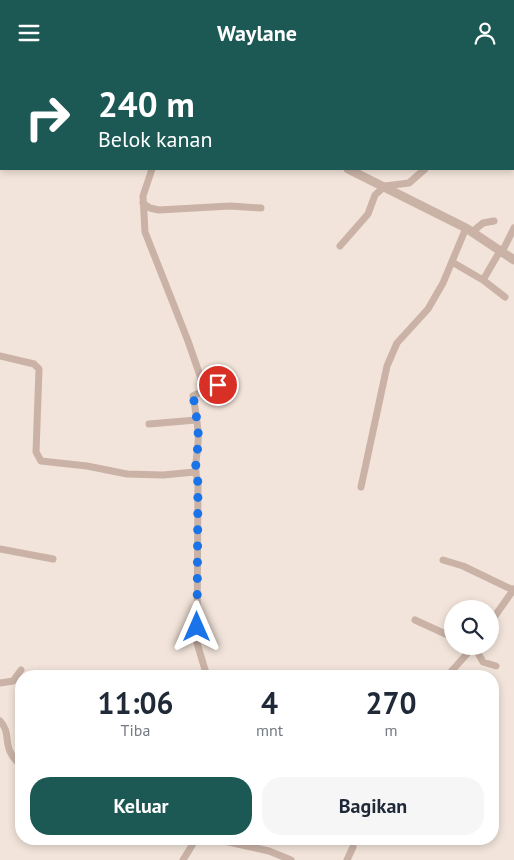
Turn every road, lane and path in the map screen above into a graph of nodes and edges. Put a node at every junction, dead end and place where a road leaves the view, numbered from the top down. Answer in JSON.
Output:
{"nodes":[{"id":1,"x":152,"y":170,"type":"edge"},
{"id":2,"x":423,"y":170,"type":"edge"},
{"id":3,"x":360,"y":171,"type":"edge"},
{"id":4,"x":385,"y":186,"type":"junction"},
{"id":5,"x":144,"y":203,"type":"junction"},
{"id":6,"x":262,"y":208,"type":"dead end"},
{"id":7,"x":494,"y":221,"type":"dead end"},
{"id":8,"x":514,"y":228,"type":"edge"},
{"id":9,"x":469,"y":230,"type":"junction"},
{"id":10,"x":340,"y":247,"type":"dead end"},
{"id":11,"x":501,"y":252,"type":"junction"},
{"id":12,"x":513,"y":258,"type":"edge"},
{"id":13,"x":452,"y":262,"type":"junction"},
{"id":14,"x":483,"y":280,"type":"junction"},
{"id":15,"x":505,"y":297,"type":"dead end"},
{"id":16,"x":0,"y":356,"type":"edge"},
{"id":17,"x":218,"y":385,"type":"dead end"},
{"id":18,"x":205,"y":390,"type":"junction"},
{"id":19,"x":196,"y":419,"type":"junction"},
{"id":20,"x":150,"y":424,"type":"dead end"},
{"id":21,"x":194,"y":472,"type":"junction"},
{"id":22,"x":361,"y":487,"type":"dead end"},
{"id":23,"x":0,"y":549,"type":"edge"},
{"id":24,"x":52,"y":559,"type":"dead end"},
{"id":25,"x":443,"y":560,"type":"dead end"},
{"id":26,"x":514,"y":589,"type":"edge"},
{"id":27,"x":499,"y":610,"type":"edge"},
{"id":28,"x":414,"y":620,"type":"dead end"},
{"id":29,"x":444,"y":633,"type":"edge"},
{"id":30,"x":466,"y":655,"type":"edge"},
{"id":31,"x":479,"y":655,"type":"edge"},
{"id":32,"x":496,"y":666,"type":"dead end"},
{"id":33,"x":207,"y":670,"type":"edge"},
{"id":34,"x":453,"y":670,"type":"edge"},
{"id":35,"x":15,"y":678,"type":"edge"},
{"id":36,"x":0,"y":683,"type":"edge"},
{"id":37,"x":0,"y":721,"type":"edge"},
{"id":38,"x":15,"y":760,"type":"edge"},
{"id":39,"x":192,"y":845,"type":"edge"},
{"id":40,"x":242,"y":845,"type":"edge"},
{"id":41,"x":353,"y":847,"type":"dead end"},
{"id":42,"x":183,"y":860,"type":"edge"},
{"id":43,"x":291,"y":860,"type":"edge"},
{"id":44,"x":347,"y":860,"type":"edge"}],
"edges":[{"from":1,"to":5,"type":"street"},
{"from":2,"to":4,"type":"street"},
{"from":3,"to":4,"type":"street"},
{"from":4,"to":9,"type":"street"},
{"from":4,"to":10,"type":"street"},
{"from":5,"to":6,"type":"street"},
{"from":5,"to":18,"type":"street"},
{"from":7,"to":9,"type":"street"},
{"from":8,"to":11,"type":"street"},
{"from":9,"to":11,"type":"street"},
{"from":9,"to":13,"type":"street"},
{"from":11,"to":12,"type":"street"},
{"from":11,"to":14,"type":"street"},
{"from":13,"to":14,"type":"street"},
{"from":13,"to":22,"type":"street"},
{"from":14,"to":15,"type":"street"},
{"from":16,"to":21,"type":"street"},
{"from":17,"to":18,"type":"street"},
{"from":18,"to":19,"type":"street"},
{"from":19,"to":20,"type":"street"},
{"from":19,"to":21,"type":"street"},
{"from":21,"to":33,"type":"street"},
{"from":23,"to":24,"type":"street"},
{"from":25,"to":26,"type":"street"},
{"from":26,"to":27,"type":"street"},
{"from":28,"to":29,"type":"street"},
{"from":30,"to":34,"type":"street"},
{"from":31,"to":32,"type":"street"},
{"from":35,"to":36,"type":"street"},
{"from":37,"to":38,"type":"street"},
{"from":39,"to":42,"type":"street"},
{"from":40,"to":43,"type":"street"},
{"from":41,"to":44,"type":"street"}]}
